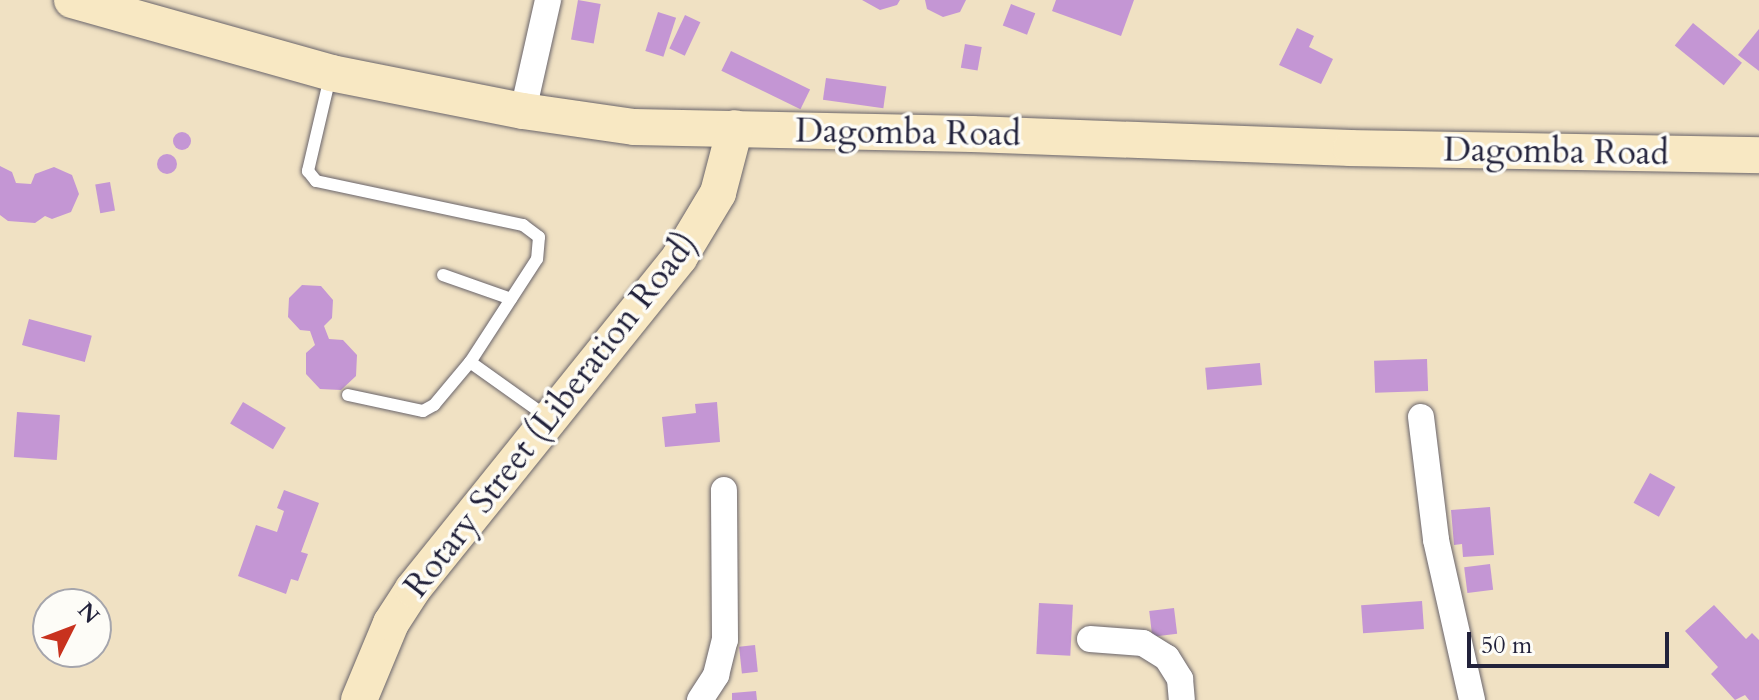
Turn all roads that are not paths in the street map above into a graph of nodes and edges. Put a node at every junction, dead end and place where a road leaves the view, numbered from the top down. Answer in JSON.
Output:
{"nodes":[{"id":1,"x":72,"y":0,"type":"edge"},
{"id":2,"x":548,"y":0,"type":"edge"},
{"id":3,"x":331,"y":73,"type":"junction"},
{"id":4,"x":523,"y":111,"type":"junction"},
{"id":5,"x":735,"y":128,"type":"junction"},
{"id":6,"x":1759,"y":155,"type":"edge"},
{"id":7,"x":443,"y":275,"type":"dead end"},
{"id":8,"x":511,"y":299,"type":"junction"},
{"id":9,"x":470,"y":362,"type":"junction"},
{"id":10,"x":348,"y":395,"type":"dead end"},
{"id":11,"x":1421,"y":417,"type":"dead end"},
{"id":12,"x":549,"y":419,"type":"junction"},
{"id":13,"x":724,"y":490,"type":"dead end"},
{"id":14,"x":1090,"y":639,"type":"dead end"},
{"id":15,"x":359,"y":700,"type":"edge"},
{"id":16,"x":700,"y":700,"type":"edge"},
{"id":17,"x":1182,"y":700,"type":"edge"},
{"id":18,"x":1472,"y":700,"type":"edge"}],
"edges":[{"from":1,"to":3,"type":"street","name":"Dagomba Road"},
{"from":2,"to":4,"type":"street"},
{"from":3,"to":4,"type":"street","name":"Dagomba Road"},
{"from":3,"to":8,"type":"lane"},
{"from":4,"to":5,"type":"street","name":"Dagomba Road"},
{"from":5,"to":6,"type":"street","name":"Dagomba Road"},
{"from":5,"to":12,"type":"street","name":"Rotary Street (Liberation Road)"},
{"from":7,"to":8,"type":"lane"},
{"from":8,"to":9,"type":"lane"},
{"from":9,"to":10,"type":"lane"},
{"from":9,"to":12,"type":"lane"},
{"from":11,"to":18,"type":"street"},
{"from":12,"to":15,"type":"street","name":"Rotary Street (Liberation Road)"},
{"from":13,"to":16,"type":"street"},
{"from":14,"to":17,"type":"street"}]}
